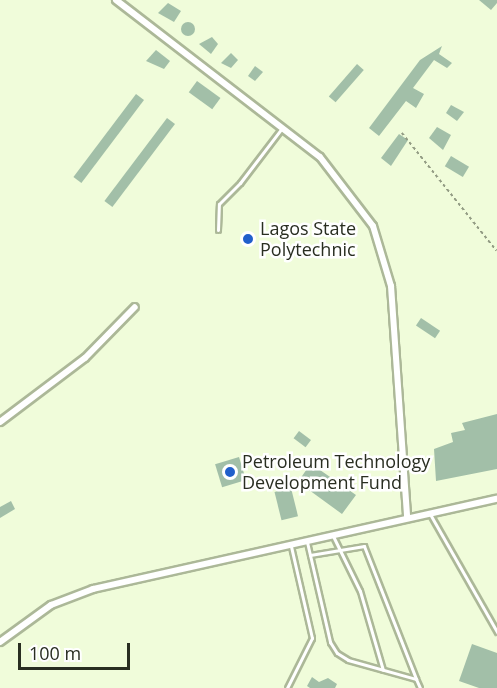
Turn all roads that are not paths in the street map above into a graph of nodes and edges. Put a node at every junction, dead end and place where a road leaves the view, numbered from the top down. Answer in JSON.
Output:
{"nodes":[{"id":1,"x":116,"y":0,"type":"edge"},
{"id":2,"x":282,"y":128,"type":"junction"},
{"id":3,"x":218,"y":230,"type":"dead end"},
{"id":4,"x":135,"y":307,"type":"dead end"},
{"id":5,"x":0,"y":422,"type":"edge"},
{"id":6,"x":497,"y":499,"type":"edge"},
{"id":7,"x":429,"y":513,"type":"junction"},
{"id":8,"x":407,"y":517,"type":"junction"},
{"id":9,"x":332,"y":535,"type":"junction"},
{"id":10,"x":306,"y":541,"type":"junction"},
{"id":11,"x":291,"y":544,"type":"junction"},
{"id":12,"x":340,"y":549,"type":"junction"},
{"id":13,"x":310,"y":555,"type":"junction"},
{"id":14,"x":497,"y":632,"type":"edge"},
{"id":15,"x":0,"y":642,"type":"edge"},
{"id":16,"x":383,"y":670,"type":"junction"},
{"id":17,"x":416,"y":679,"type":"junction"},
{"id":18,"x":287,"y":688,"type":"edge"},
{"id":19,"x":420,"y":688,"type":"edge"}],
"edges":[{"from":1,"to":2,"type":"street"},
{"from":2,"to":3,"type":"lane"},
{"from":2,"to":8,"type":"street"},
{"from":4,"to":5,"type":"street"},
{"from":6,"to":7,"type":"street"},
{"from":7,"to":8,"type":"street"},
{"from":7,"to":14,"type":"lane"},
{"from":8,"to":9,"type":"street"},
{"from":9,"to":10,"type":"street"},
{"from":9,"to":12,"type":"lane"},
{"from":10,"to":11,"type":"street"},
{"from":10,"to":13,"type":"lane"},
{"from":11,"to":15,"type":"street"},
{"from":11,"to":18,"type":"lane"},
{"from":12,"to":13,"type":"lane"},
{"from":12,"to":16,"type":"lane"},
{"from":12,"to":17,"type":"lane"},
{"from":13,"to":16,"type":"lane"},
{"from":16,"to":17,"type":"lane"},
{"from":17,"to":19,"type":"lane"}]}
